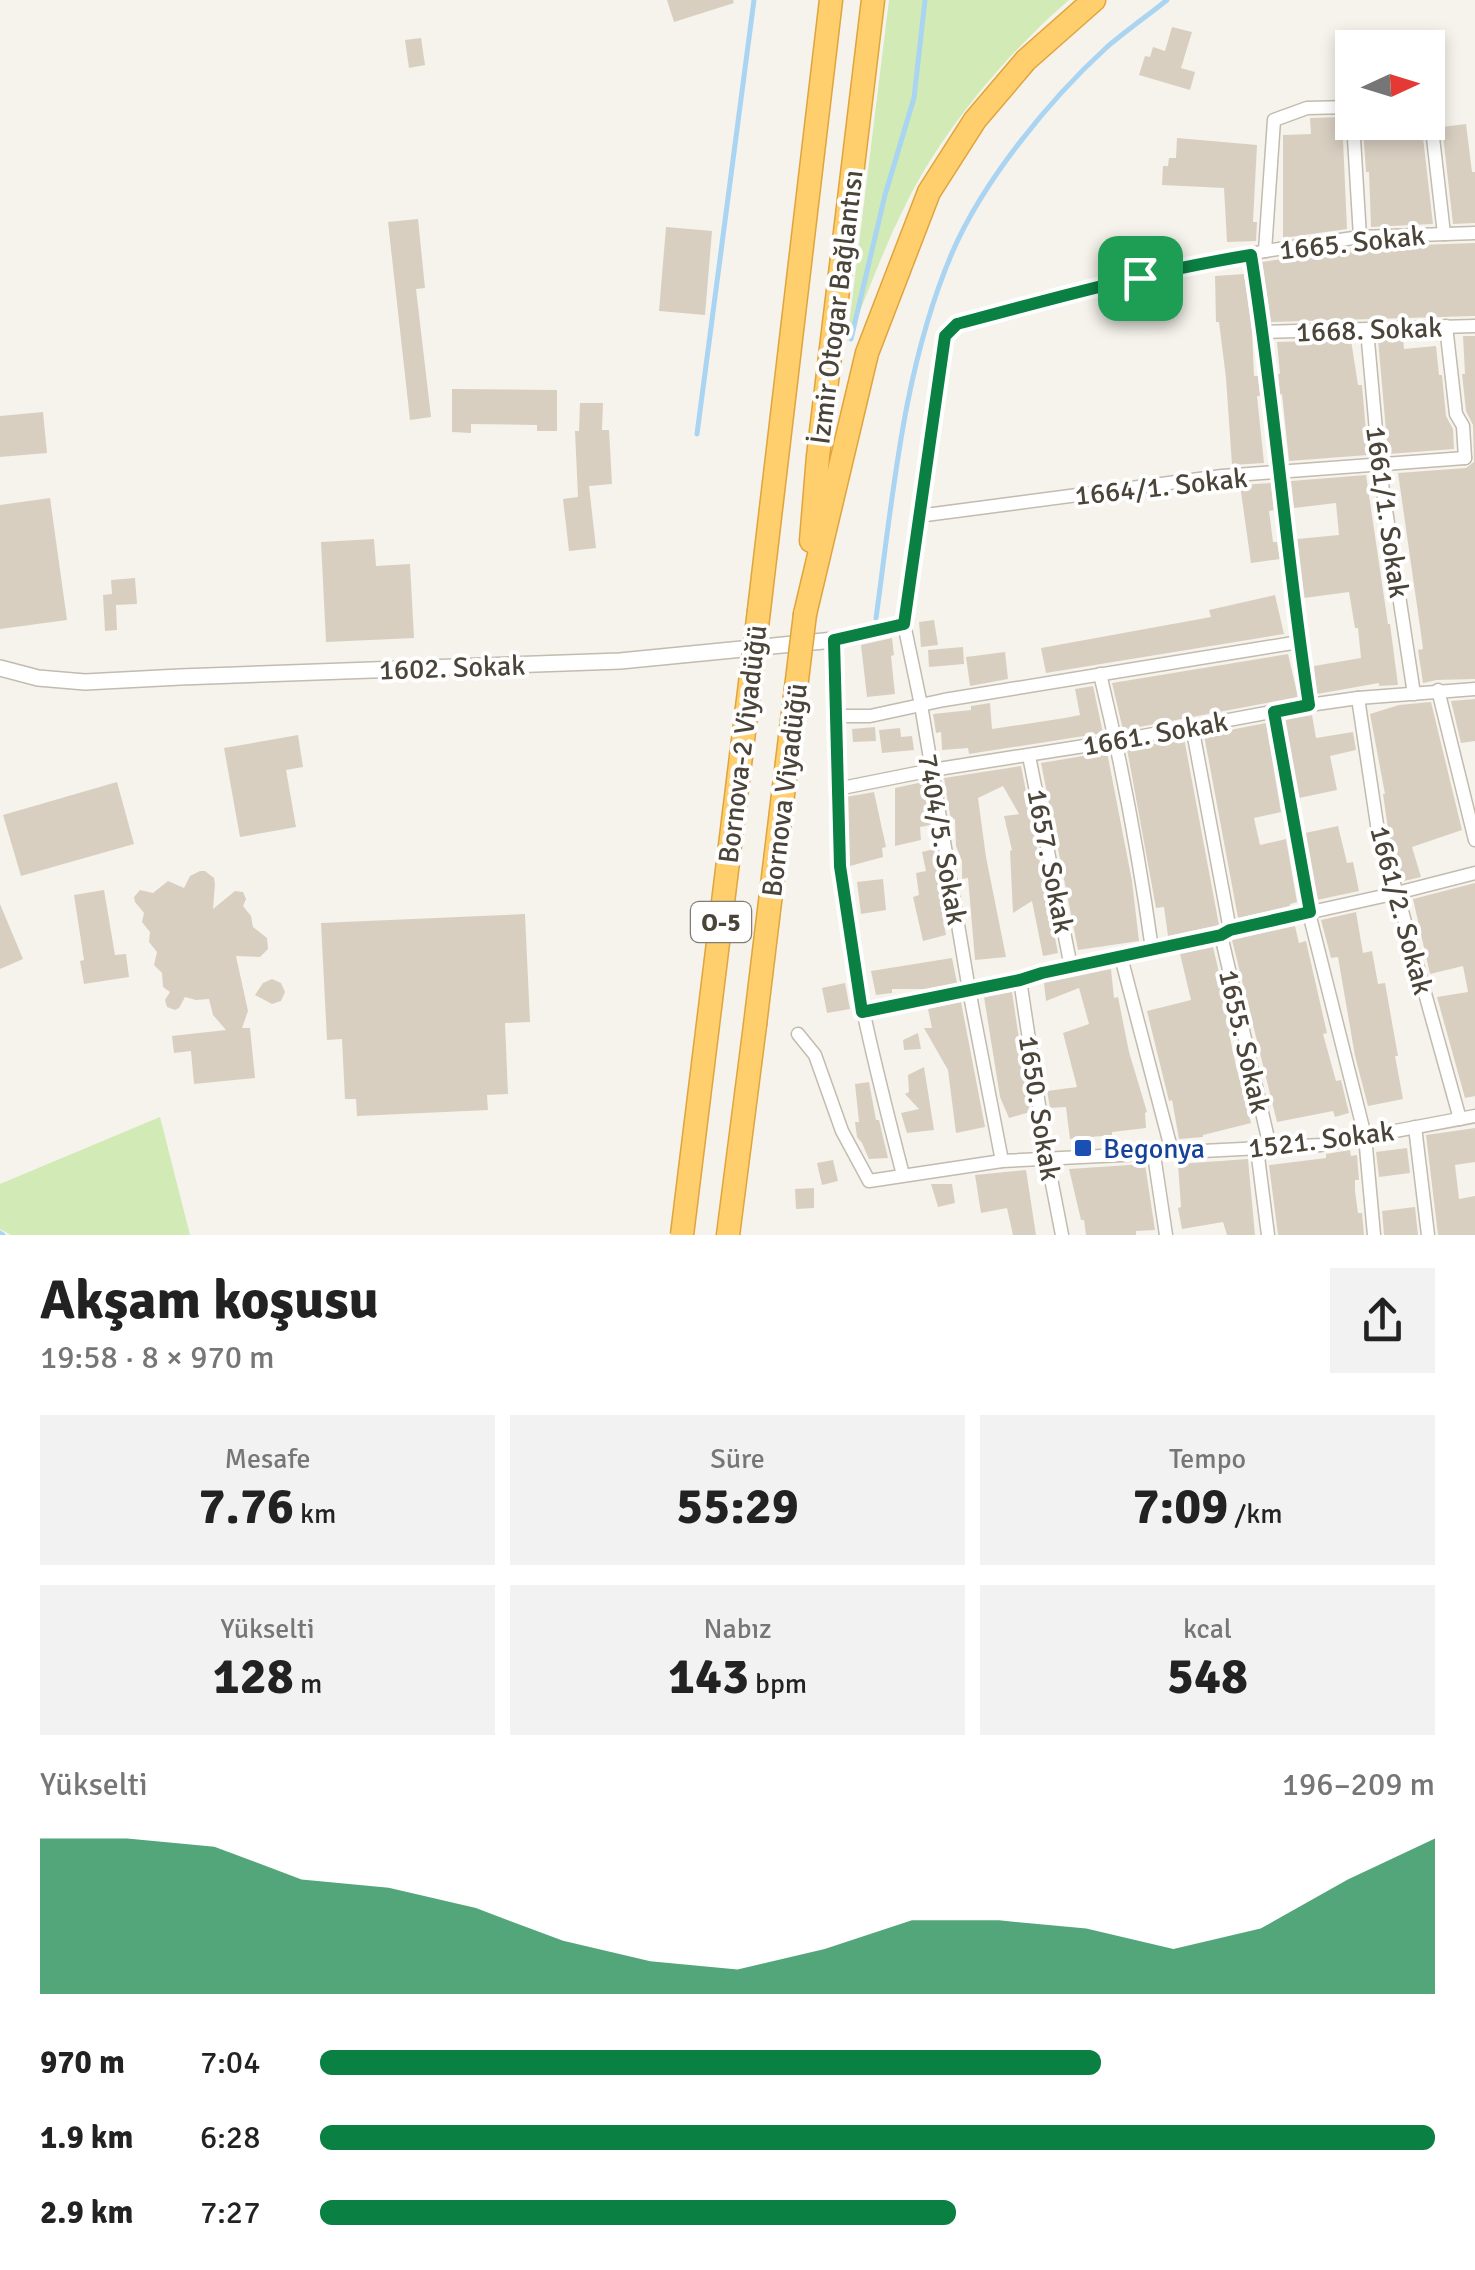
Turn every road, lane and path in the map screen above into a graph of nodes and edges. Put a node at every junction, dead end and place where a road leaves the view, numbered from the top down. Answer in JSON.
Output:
{"nodes":[{"id":1,"x":831,"y":0,"type":"edge"},
{"id":2,"x":873,"y":0,"type":"edge"},
{"id":3,"x":1094,"y":0,"type":"edge"},
{"id":4,"x":1335,"y":109,"type":"edge"},
{"id":5,"x":1354,"y":140,"type":"edge"},
{"id":6,"x":1432,"y":140,"type":"edge"},
{"id":7,"x":1475,"y":233,"type":"edge"},
{"id":8,"x":1444,"y":234,"type":"junction"},
{"id":9,"x":1360,"y":236,"type":"junction"},
{"id":10,"x":1258,"y":253,"type":"junction"},
{"id":11,"x":1446,"y":326,"type":"junction"},
{"id":12,"x":1475,"y":326,"type":"edge"},
{"id":13,"x":1367,"y":330,"type":"junction"},
{"id":14,"x":1263,"y":332,"type":"junction"},
{"id":15,"x":1456,"y":414,"type":"junction"},
{"id":16,"x":1475,"y":414,"type":"edge"},
{"id":17,"x":1470,"y":461,"type":"edge"},
{"id":18,"x":1379,"y":464,"type":"junction"},
{"id":19,"x":1279,"y":474,"type":"junction"},
{"id":20,"x":918,"y":516,"type":"junction"},
{"id":21,"x":759,"y":610,"type":"joint"},
{"id":22,"x":805,"y":614,"type":"junction"},
{"id":23,"x":904,"y":624,"type":"junction"},
{"id":24,"x":834,"y":640,"type":"junction"},
{"id":25,"x":1299,"y":642,"type":"junction"},
{"id":26,"x":0,"y":668,"type":"edge"},
{"id":27,"x":1100,"y":674,"type":"junction"},
{"id":28,"x":1475,"y":689,"type":"edge"},
{"id":29,"x":1438,"y":690,"type":"junction"},
{"id":30,"x":1414,"y":694,"type":"junction"},
{"id":31,"x":1358,"y":698,"type":"junction"},
{"id":32,"x":921,"y":705,"type":"junction"},
{"id":33,"x":1309,"y":705,"type":"junction"},
{"id":34,"x":1274,"y":712,"type":"junction"},
{"id":35,"x":836,"y":716,"type":"junction"},
{"id":36,"x":1192,"y":726,"type":"junction"},
{"id":37,"x":1116,"y":742,"type":"junction"},
{"id":38,"x":1030,"y":756,"type":"junction"},
{"id":39,"x":932,"y":770,"type":"junction"},
{"id":40,"x":837,"y":789,"type":"junction"},
{"id":41,"x":1475,"y":840,"type":"edge"},
{"id":42,"x":1475,"y":873,"type":"edge"},
{"id":43,"x":1398,"y":893,"type":"junction"},
{"id":44,"x":1310,"y":912,"type":"junction"},
{"id":45,"x":1226,"y":932,"type":"junction"},
{"id":46,"x":1152,"y":949,"type":"junction"},
{"id":47,"x":1121,"y":957,"type":"junction"},
{"id":48,"x":1072,"y":966,"type":"junction"},
{"id":49,"x":1020,"y":980,"type":"junction"},
{"id":50,"x":969,"y":990,"type":"junction"},
{"id":51,"x":862,"y":1012,"type":"junction"},
{"id":52,"x":798,"y":1034,"type":"dead end"},
{"id":53,"x":1475,"y":1116,"type":"edge"},
{"id":54,"x":1460,"y":1118,"type":"junction"},
{"id":55,"x":1414,"y":1127,"type":"junction"},
{"id":56,"x":1365,"y":1136,"type":"junction"},
{"id":57,"x":1263,"y":1148,"type":"junction"},
{"id":58,"x":1172,"y":1152,"type":"junction"},
{"id":59,"x":1154,"y":1155,"type":"junction"},
{"id":60,"x":1047,"y":1158,"type":"junction"},
{"id":61,"x":1002,"y":1162,"type":"junction"},
{"id":62,"x":903,"y":1175,"type":"junction"},
{"id":63,"x":682,"y":1235,"type":"edge"},
{"id":64,"x":728,"y":1235,"type":"edge"},
{"id":65,"x":1062,"y":1235,"type":"edge"},
{"id":66,"x":1166,"y":1235,"type":"edge"},
{"id":67,"x":1268,"y":1235,"type":"edge"},
{"id":68,"x":1374,"y":1235,"type":"edge"},
{"id":69,"x":1428,"y":1235,"type":"edge"}],
"edges":[{"from":1,"to":21,"type":"highway","name":"İzmir Otogar Bağlantısı","number":"O-5"},
{"from":2,"to":22,"type":"highway","name":"İzmir Otogar Bağlantısı","number":"O-5"},
{"from":3,"to":22,"type":"highway"},
{"from":4,"to":10,"type":"street"},
{"from":5,"to":9,"type":"street"},
{"from":6,"to":8,"type":"street"},
{"from":7,"to":8,"type":"street","name":"1665. Sokak"},
{"from":8,"to":9,"type":"street","name":"1665. Sokak"},
{"from":9,"to":10,"type":"street","name":"1665. Sokak"},
{"from":10,"to":14,"type":"street"},
{"from":10,"to":20,"type":"street","name":"1665. Sokak"},
{"from":11,"to":12,"type":"street","name":"1668. Sokak"},
{"from":11,"to":13,"type":"street","name":"1668. Sokak"},
{"from":11,"to":15,"type":"street"},
{"from":13,"to":14,"type":"street","name":"1668. Sokak"},
{"from":13,"to":18,"type":"street","name":"1661/1. Sokak"},
{"from":14,"to":19,"type":"street"},
{"from":15,"to":16,"type":"street"},
{"from":15,"to":17,"type":"street"},
{"from":17,"to":18,"type":"street","name":"1664/1. Sokak"},
{"from":18,"to":19,"type":"street","name":"1664/1. Sokak"},
{"from":18,"to":30,"type":"street","name":"1661/1. Sokak"},
{"from":19,"to":20,"type":"street","name":"1664/1. Sokak"},
{"from":19,"to":25,"type":"street"},
{"from":20,"to":23,"type":"street","name":"7404/5. Sokak"},
{"from":21,"to":63,"type":"highway","name":"Bornova-2 Viyadüğü","number":"O-5","bridge":true},
{"from":22,"to":64,"type":"highway","name":"Bornova Viyadüğü","number":"O-5","bridge":true},
{"from":23,"to":24,"type":"street","name":"1602. Sokak"},
{"from":23,"to":32,"type":"street","name":"7404/5. Sokak"},
{"from":24,"to":26,"type":"street","name":"1602. Sokak"},
{"from":24,"to":35,"type":"street"},
{"from":25,"to":27,"type":"street"},
{"from":25,"to":33,"type":"street"},
{"from":27,"to":32,"type":"street"},
{"from":27,"to":37,"type":"street"},
{"from":28,"to":29,"type":"street","name":"1661. Sokak"},
{"from":29,"to":30,"type":"street","name":"1661. Sokak"},
{"from":29,"to":41,"type":"street"},
{"from":30,"to":31,"type":"street","name":"1661. Sokak"},
{"from":31,"to":33,"type":"street","name":"1661. Sokak"},
{"from":31,"to":43,"type":"street","name":"1661/2. Sokak"},
{"from":32,"to":35,"type":"street"},
{"from":32,"to":39,"type":"street","name":"7404/5. Sokak"},
{"from":33,"to":34,"type":"street","name":"1661. Sokak"},
{"from":34,"to":36,"type":"street","name":"1661. Sokak"},
{"from":34,"to":44,"type":"street"},
{"from":35,"to":40,"type":"street"},
{"from":36,"to":37,"type":"street","name":"1661. Sokak"},
{"from":36,"to":45,"type":"street","name":"1655. Sokak"},
{"from":37,"to":38,"type":"street","name":"1661. Sokak"},
{"from":37,"to":46,"type":"street"},
{"from":38,"to":39,"type":"street","name":"1661. Sokak"},
{"from":38,"to":48,"type":"street","name":"1657. Sokak"},
{"from":39,"to":40,"type":"street","name":"1661. Sokak"},
{"from":39,"to":50,"type":"street","name":"7404/5. Sokak"},
{"from":40,"to":51,"type":"street"},
{"from":42,"to":43,"type":"street"},
{"from":43,"to":44,"type":"street"},
{"from":43,"to":54,"type":"street","name":"1661/2. Sokak"},
{"from":44,"to":45,"type":"street"},
{"from":44,"to":56,"type":"street"},
{"from":45,"to":46,"type":"street"},
{"from":45,"to":57,"type":"street","name":"1655. Sokak"},
{"from":46,"to":47,"type":"street"},
{"from":47,"to":48,"type":"street"},
{"from":47,"to":58,"type":"street"},
{"from":48,"to":49,"type":"street"},
{"from":49,"to":50,"type":"street"},
{"from":49,"to":60,"type":"street","name":"1650. Sokak"},
{"from":50,"to":51,"type":"street"},
{"from":50,"to":61,"type":"street","name":"7404/5. Sokak"},
{"from":51,"to":62,"type":"street"},
{"from":52,"to":62,"type":"street","name":"1521. Sokak"},
{"from":53,"to":54,"type":"street","name":"1521. Sokak"},
{"from":54,"to":55,"type":"street","name":"1521. Sokak"},
{"from":55,"to":56,"type":"street","name":"1521. Sokak"},
{"from":55,"to":69,"type":"street"},
{"from":56,"to":57,"type":"street","name":"1521. Sokak"},
{"from":56,"to":68,"type":"street"},
{"from":57,"to":58,"type":"street","name":"1521. Sokak"},
{"from":57,"to":67,"type":"street","name":"1655. Sokak"},
{"from":58,"to":59,"type":"street","name":"1521. Sokak"},
{"from":59,"to":60,"type":"street","name":"1521. Sokak"},
{"from":59,"to":66,"type":"street"},
{"from":60,"to":61,"type":"street","name":"1521. Sokak"},
{"from":60,"to":65,"type":"street","name":"1650. Sokak"},
{"from":61,"to":62,"type":"street","name":"1521. Sokak"}]}
